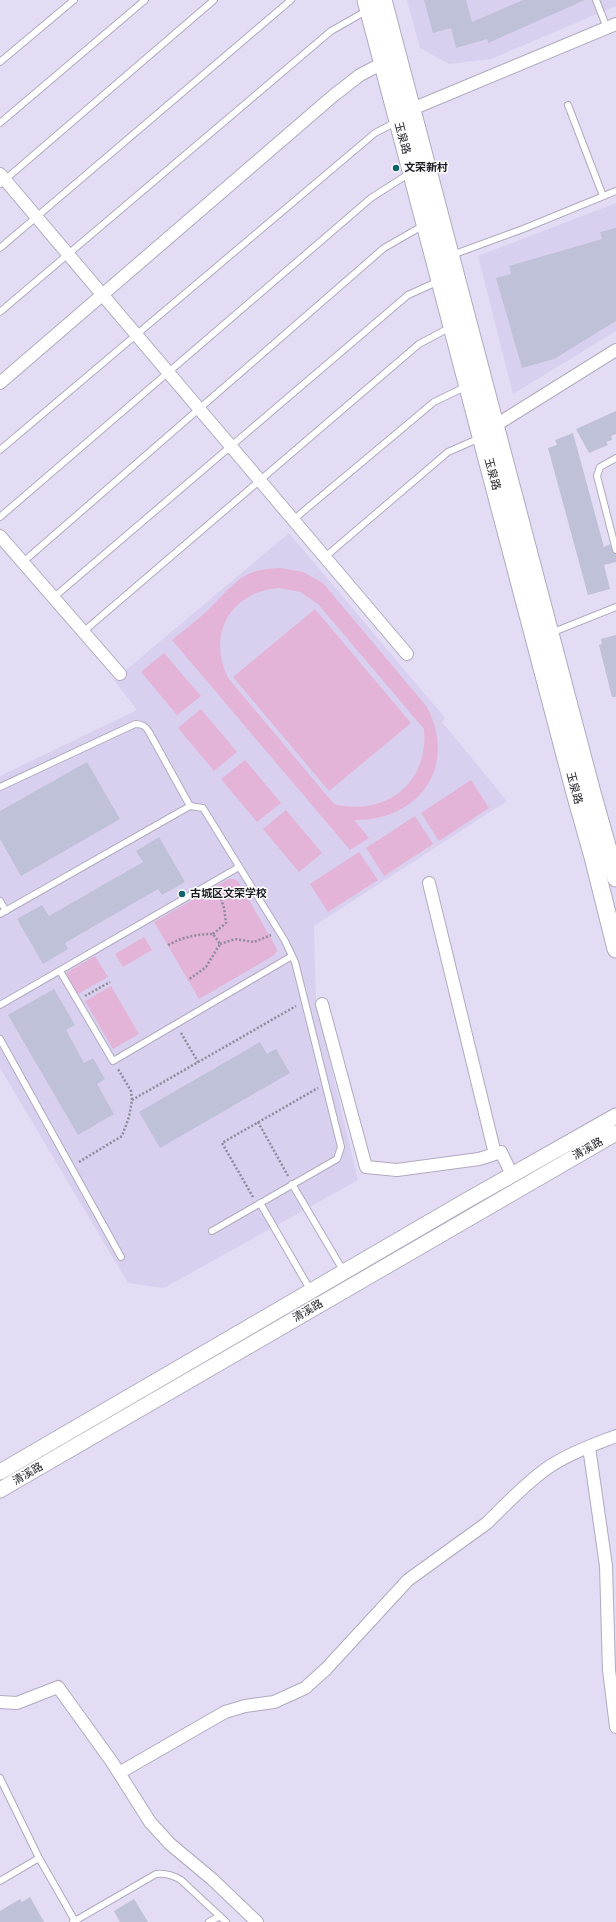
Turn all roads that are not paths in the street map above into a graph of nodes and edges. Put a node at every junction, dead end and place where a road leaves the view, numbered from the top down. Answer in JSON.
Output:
{"nodes":[{"id":1,"x":74,"y":0,"type":"edge"},
{"id":2,"x":145,"y":0,"type":"edge"},
{"id":3,"x":214,"y":0,"type":"edge"},
{"id":4,"x":291,"y":0,"type":"edge"},
{"id":5,"x":383,"y":0,"type":"edge"},
{"id":6,"x":596,"y":0,"type":"edge"},
{"id":7,"x":367,"y":5,"type":"edge"},
{"id":8,"x":612,"y":26,"type":"edge"},
{"id":9,"x":0,"y":62,"type":"edge"},
{"id":10,"x":383,"y":63,"type":"junction"},
{"id":11,"x":568,"y":105,"type":"dead end"},
{"id":12,"x":412,"y":109,"type":"junction"},
{"id":13,"x":398,"y":121,"type":"junction"},
{"id":14,"x":0,"y":123,"type":"edge"},
{"id":15,"x":411,"y":172,"type":"junction"},
{"id":16,"x":2,"y":179,"type":"edge"},
{"id":17,"x":616,"y":191,"type":"edge"},
{"id":18,"x":603,"y":196,"type":"junction"},
{"id":19,"x":37,"y":217,"type":"junction"},
{"id":20,"x":425,"y":225,"type":"junction"},
{"id":21,"x":0,"y":248,"type":"edge"},
{"id":22,"x":68,"y":254,"type":"junction"},
{"id":23,"x":451,"y":256,"type":"junction"},
{"id":24,"x":440,"y":280,"type":"junction"},
{"id":25,"x":102,"y":294,"type":"junction"},
{"id":26,"x":0,"y":312,"type":"edge"},
{"id":27,"x":452,"y":327,"type":"junction"},
{"id":28,"x":136,"y":335,"type":"junction"},
{"id":29,"x":616,"y":350,"type":"edge"},
{"id":30,"x":168,"y":373,"type":"junction"},
{"id":31,"x":0,"y":383,"type":"edge"},
{"id":32,"x":468,"y":386,"type":"junction"},
{"id":33,"x":199,"y":408,"type":"junction"},
{"id":34,"x":496,"y":425,"type":"junction"},
{"id":35,"x":482,"y":437,"type":"junction"},
{"id":36,"x":231,"y":446,"type":"junction"},
{"id":37,"x":0,"y":450,"type":"edge"},
{"id":38,"x":616,"y":458,"type":"edge"},
{"id":39,"x":261,"y":481,"type":"junction"},
{"id":40,"x":0,"y":517,"type":"edge"},
{"id":41,"x":293,"y":520,"type":"junction"},
{"id":42,"x":616,"y":521,"type":"edge"},
{"id":43,"x":610,"y":524,"type":"junction"},
{"id":44,"x":0,"y":536,"type":"edge"},
{"id":45,"x":616,"y":550,"type":"edge"},
{"id":46,"x":325,"y":557,"type":"junction"},
{"id":47,"x":23,"y":562,"type":"junction"},
{"id":48,"x":53,"y":598,"type":"junction"},
{"id":49,"x":616,"y":607,"type":"edge"},
{"id":50,"x":83,"y":632,"type":"junction"},
{"id":51,"x":551,"y":633,"type":"junction"},
{"id":52,"x":407,"y":654,"type":"dead end"},
{"id":53,"x":120,"y":674,"type":"dead end"},
{"id":54,"x":0,"y":787,"type":"edge"},
{"id":55,"x":190,"y":806,"type":"junction"},
{"id":56,"x":239,"y":867,"type":"junction"},
{"id":57,"x":616,"y":878,"type":"edge"},
{"id":58,"x":429,"y":883,"type":"dead end"},
{"id":59,"x":0,"y":901,"type":"edge"},
{"id":60,"x":3,"y":912,"type":"edge"},
{"id":61,"x":616,"y":949,"type":"edge"},
{"id":62,"x":292,"y":956,"type":"junction"},
{"id":63,"x":60,"y":970,"type":"junction"},
{"id":64,"x":322,"y":1004,"type":"dead end"},
{"id":65,"x":0,"y":1005,"type":"edge"},
{"id":66,"x":0,"y":1039,"type":"edge"},
{"id":67,"x":616,"y":1116,"type":"edge"},
{"id":68,"x":616,"y":1133,"type":"edge"},
{"id":69,"x":495,"y":1154,"type":"junction"},
{"id":70,"x":512,"y":1175,"type":"junction"},
{"id":71,"x":292,"y":1184,"type":"junction"},
{"id":72,"x":259,"y":1204,"type":"junction"},
{"id":73,"x":212,"y":1231,"type":"dead end"},
{"id":74,"x":121,"y":1257,"type":"dead end"},
{"id":75,"x":344,"y":1272,"type":"junction"},
{"id":76,"x":311,"y":1291,"type":"junction"},
{"id":77,"x":616,"y":1436,"type":"edge"},
{"id":78,"x":589,"y":1447,"type":"junction"},
{"id":79,"x":0,"y":1472,"type":"edge"},
{"id":80,"x":0,"y":1490,"type":"edge"},
{"id":81,"x":0,"y":1702,"type":"edge"},
{"id":82,"x":616,"y":1727,"type":"edge"},
{"id":83,"x":119,"y":1773,"type":"junction"},
{"id":84,"x":0,"y":1778,"type":"edge"},
{"id":85,"x":6,"y":1790,"type":"junction"},
{"id":86,"x":0,"y":1794,"type":"edge"},
{"id":87,"x":39,"y":1858,"type":"junction"},
{"id":88,"x":0,"y":1881,"type":"edge"},
{"id":89,"x":220,"y":1916,"type":"junction"},
{"id":90,"x":74,"y":1921,"type":"edge"},
{"id":91,"x":209,"y":1922,"type":"edge"},
{"id":92,"x":226,"y":1922,"type":"edge"},
{"id":93,"x":257,"y":1922,"type":"edge"}],
"edges":[{"from":1,"to":9,"type":"lane"},
{"from":2,"to":14,"type":"lane"},
{"from":3,"to":16,"type":"lane"},
{"from":4,"to":19,"type":"lane"},
{"from":5,"to":12,"type":"main road","name":"玉泉路"},
{"from":6,"to":8,"type":"lane"},
{"from":7,"to":10,"type":"main road","name":"玉泉路"},
{"from":7,"to":22,"type":"lane"},
{"from":8,"to":12,"type":"street"},
{"from":10,"to":13,"type":"main road","name":"玉泉路"},
{"from":10,"to":25,"type":"street"},
{"from":11,"to":18,"type":"lane"},
{"from":12,"to":23,"type":"main road","name":"玉泉路"},
{"from":13,"to":15,"type":"main road","name":"玉泉路"},
{"from":13,"to":28,"type":"lane"},
{"from":15,"to":20,"type":"main road","name":"玉泉路"},
{"from":15,"to":30,"type":"lane"},
{"from":16,"to":19,"type":"street"},
{"from":17,"to":18,"type":"lane"},
{"from":18,"to":23,"type":"lane"},
{"from":19,"to":21,"type":"lane"},
{"from":19,"to":22,"type":"street"},
{"from":20,"to":24,"type":"main road","name":"玉泉路"},
{"from":20,"to":33,"type":"lane"},
{"from":22,"to":25,"type":"street"},
{"from":22,"to":26,"type":"lane"},
{"from":23,"to":34,"type":"main road","name":"玉泉路"},
{"from":24,"to":27,"type":"main road","name":"玉泉路"},
{"from":24,"to":36,"type":"lane"},
{"from":25,"to":28,"type":"street"},
{"from":25,"to":31,"type":"street"},
{"from":27,"to":32,"type":"main road","name":"玉泉路"},
{"from":27,"to":39,"type":"lane"},
{"from":28,"to":30,"type":"street"},
{"from":28,"to":37,"type":"lane"},
{"from":29,"to":34,"type":"street"},
{"from":30,"to":33,"type":"street"},
{"from":30,"to":40,"type":"lane"},
{"from":32,"to":35,"type":"main road","name":"玉泉路"},
{"from":32,"to":41,"type":"lane"},
{"from":33,"to":36,"type":"street"},
{"from":33,"to":47,"type":"lane"},
{"from":34,"to":51,"type":"main road","name":"玉泉路"},
{"from":35,"to":46,"type":"lane"},
{"from":35,"to":61,"type":"main road","name":"玉泉路"},
{"from":36,"to":39,"type":"street"},
{"from":36,"to":48,"type":"lane"},
{"from":38,"to":43,"type":"lane"},
{"from":39,"to":41,"type":"street"},
{"from":39,"to":50,"type":"lane"},
{"from":41,"to":46,"type":"street"},
{"from":42,"to":43,"type":"lane"},
{"from":43,"to":45,"type":"lane"},
{"from":44,"to":47,"type":"street"},
{"from":46,"to":52,"type":"street"},
{"from":47,"to":48,"type":"street"},
{"from":48,"to":50,"type":"street"},
{"from":49,"to":51,"type":"lane"},
{"from":50,"to":53,"type":"street"},
{"from":51,"to":57,"type":"main road","name":"玉泉路"},
{"from":54,"to":55,"type":"lane"},
{"from":55,"to":56,"type":"lane"},
{"from":55,"to":60,"type":"lane"},
{"from":56,"to":62,"type":"lane"},
{"from":56,"to":63,"type":"lane"},
{"from":58,"to":69,"type":"street"},
{"from":59,"to":60,"type":"lane"},
{"from":62,"to":63,"type":"lane"},
{"from":62,"to":71,"type":"lane"},
{"from":63,"to":65,"type":"lane"},
{"from":64,"to":69,"type":"street"},
{"from":66,"to":74,"type":"lane"},
{"from":67,"to":70,"type":"street","name":"清溪路"},
{"from":68,"to":80,"type":"street","name":"清溪路"},
{"from":69,"to":70,"type":"street"},
{"from":70,"to":75,"type":"street","name":"清溪路"},
{"from":71,"to":72,"type":"lane"},
{"from":71,"to":75,"type":"lane"},
{"from":72,"to":73,"type":"lane"},
{"from":72,"to":76,"type":"lane"},
{"from":75,"to":76,"type":"street","name":"清溪路"},
{"from":76,"to":79,"type":"street","name":"清溪路"},
{"from":77,"to":78,"type":"street"},
{"from":78,"to":82,"type":"street"},
{"from":78,"to":83,"type":"street"},
{"from":81,"to":83,"type":"street"},
{"from":83,"to":93,"type":"street"},
{"from":84,"to":85,"type":"lane"},
{"from":85,"to":86,"type":"lane"},
{"from":85,"to":87,"type":"lane"},
{"from":87,"to":88,"type":"lane"},
{"from":87,"to":90,"type":"lane"},
{"from":89,"to":90,"type":"lane"},
{"from":89,"to":91,"type":"lane"},
{"from":89,"to":92,"type":"lane"}]}
